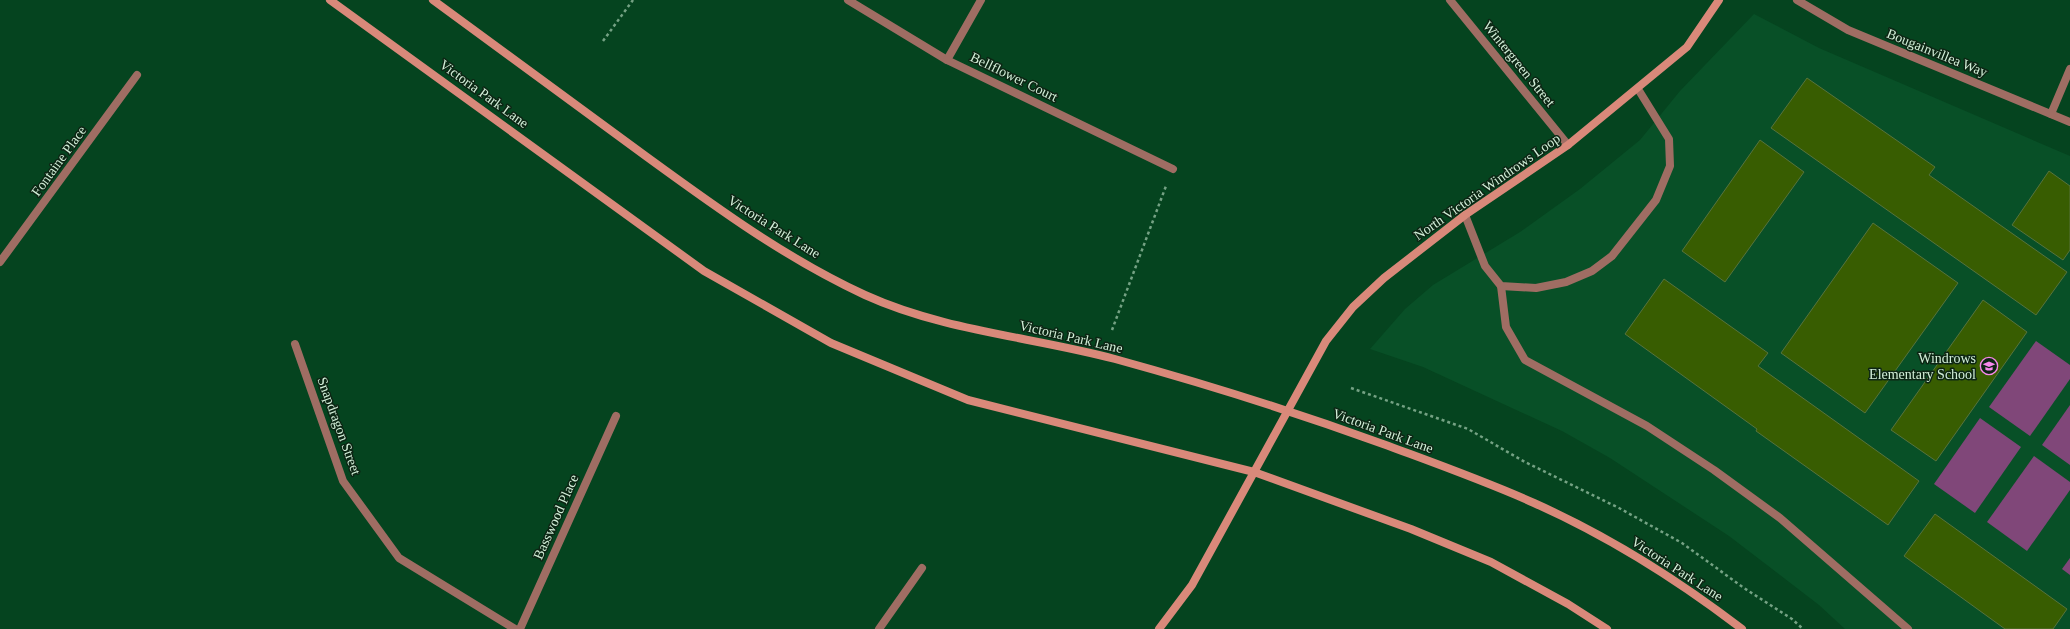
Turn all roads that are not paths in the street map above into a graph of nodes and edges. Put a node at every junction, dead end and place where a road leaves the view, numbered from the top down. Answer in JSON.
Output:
{"nodes":[{"id":1,"x":330,"y":0,"type":"edge"},
{"id":2,"x":433,"y":0,"type":"edge"},
{"id":3,"x":848,"y":0,"type":"edge"},
{"id":4,"x":981,"y":0,"type":"edge"},
{"id":5,"x":1450,"y":0,"type":"edge"},
{"id":6,"x":1719,"y":0,"type":"edge"},
{"id":7,"x":1797,"y":0,"type":"edge"},
{"id":8,"x":947,"y":60,"type":"junction"},
{"id":9,"x":2070,"y":69,"type":"edge"},
{"id":10,"x":137,"y":76,"type":"dead end"},
{"id":11,"x":1638,"y":89,"type":"junction"},
{"id":12,"x":2051,"y":114,"type":"junction"},
{"id":13,"x":2070,"y":122,"type":"edge"},
{"id":14,"x":1568,"y":145,"type":"junction"},
{"id":15,"x":1173,"y":169,"type":"road end"},
{"id":16,"x":1465,"y":215,"type":"junction"},
{"id":17,"x":0,"y":262,"type":"edge"},
{"id":18,"x":1500,"y":286,"type":"junction"},
{"id":19,"x":295,"y":344,"type":"dead end"},
{"id":20,"x":1288,"y":410,"type":"junction"},
{"id":21,"x":616,"y":416,"type":"dead end"},
{"id":22,"x":1254,"y":472,"type":"junction"},
{"id":23,"x":922,"y":568,"type":"dead end"},
{"id":24,"x":515,"y":629,"type":"edge"},
{"id":25,"x":520,"y":629,"type":"edge"},
{"id":26,"x":879,"y":629,"type":"edge"},
{"id":27,"x":1159,"y":629,"type":"edge"},
{"id":28,"x":1607,"y":629,"type":"edge"},
{"id":29,"x":1742,"y":629,"type":"edge"},
{"id":30,"x":1908,"y":629,"type":"edge"}],
"edges":[{"from":1,"to":22,"type":"street","name":"Victoria Park Lane"},
{"from":2,"to":20,"type":"street","name":"Victoria Park Lane"},
{"from":3,"to":8,"type":"street","name":"Bellflower Court"},
{"from":4,"to":8,"type":"street"},
{"from":5,"to":14,"type":"street","name":"Wintergreen Street"},
{"from":6,"to":11,"type":"street","name":"North Victoria Windrows Loop"},
{"from":7,"to":12,"type":"street","name":"Bougainvillea Way"},
{"from":8,"to":15,"type":"street","name":"Bellflower Court"},
{"from":9,"to":12,"type":"street"},
{"from":10,"to":17,"type":"street","name":"Fontaine Place"},
{"from":11,"to":14,"type":"street","name":"North Victoria Windrows Loop"},
{"from":11,"to":18,"type":"street"},
{"from":12,"to":13,"type":"street","name":"Bougainvillea Way"},
{"from":14,"to":16,"type":"street","name":"North Victoria Windrows Loop"},
{"from":16,"to":18,"type":"street"},
{"from":16,"to":20,"type":"street","name":"North Victoria Windrows Loop"},
{"from":18,"to":30,"type":"street"},
{"from":19,"to":24,"type":"street","name":"Snapdragon Street"},
{"from":20,"to":22,"type":"street","name":"North Victoria Windrows Loop"},
{"from":20,"to":29,"type":"street","name":"Victoria Park Lane"},
{"from":21,"to":25,"type":"street","name":"Basswood Place"},
{"from":22,"to":27,"type":"street","name":"North Victoria Windrows Loop"},
{"from":22,"to":28,"type":"street","name":"Victoria Park Lane"},
{"from":23,"to":26,"type":"street"}]}
